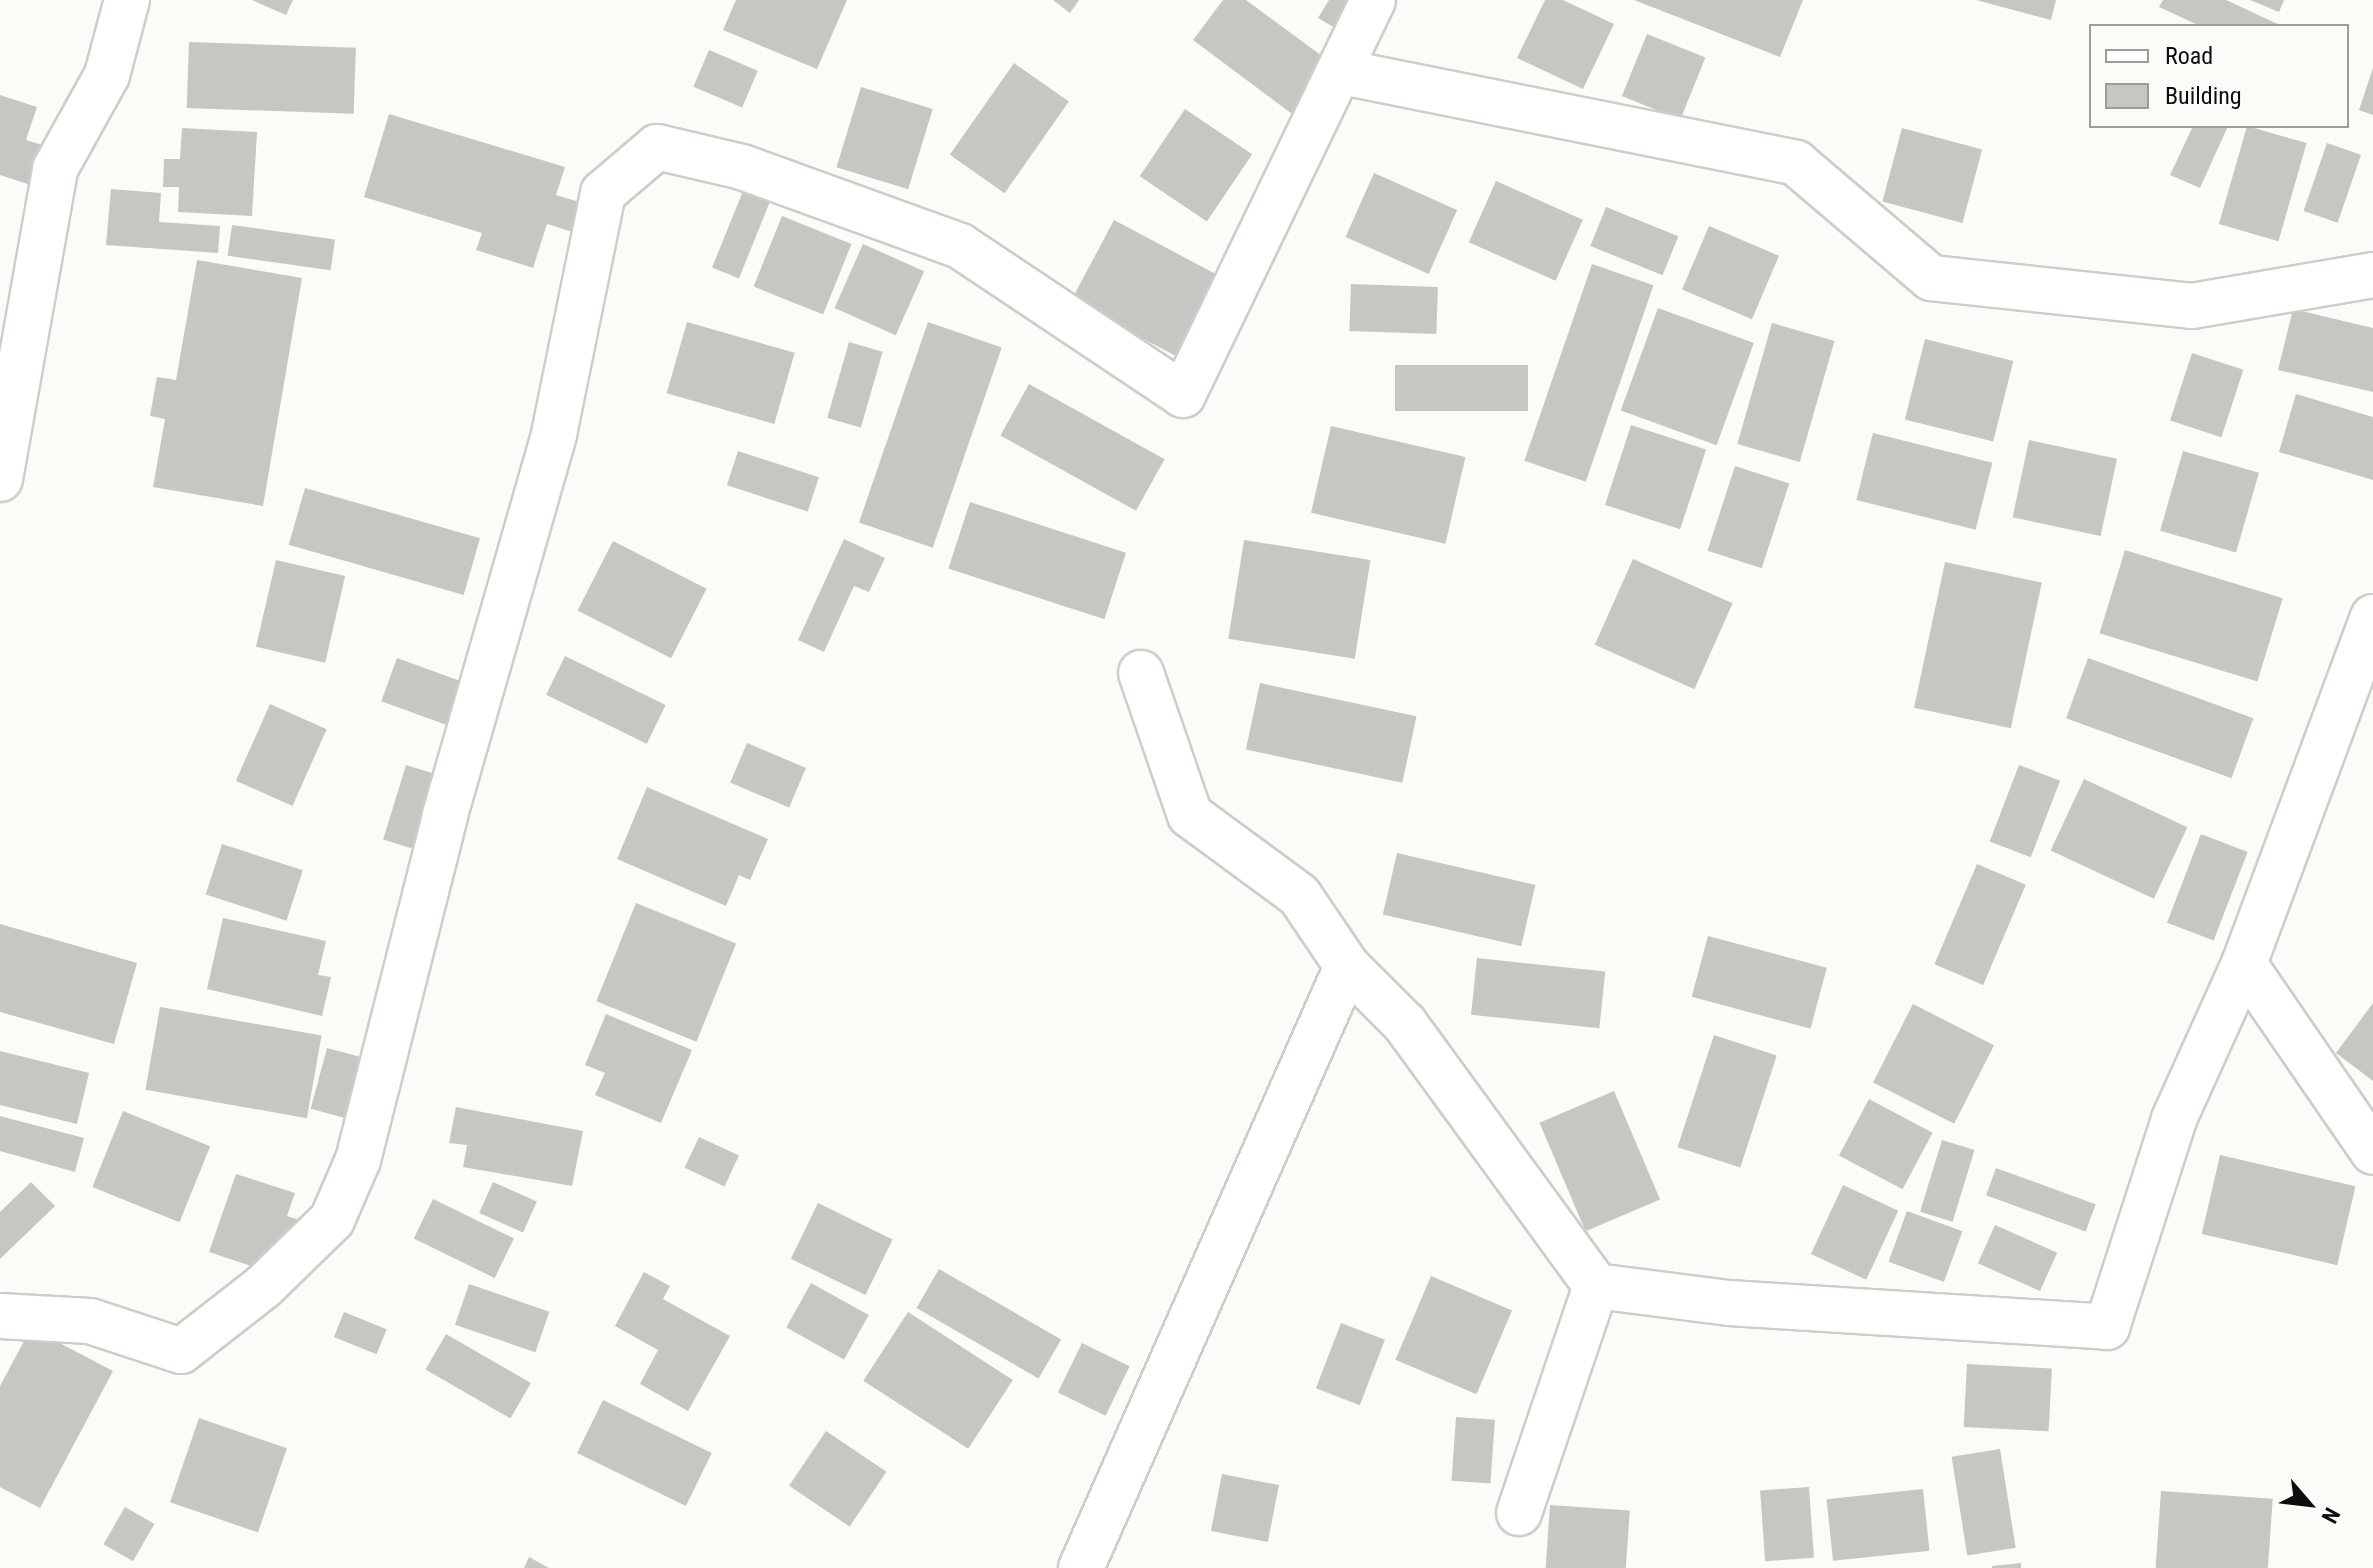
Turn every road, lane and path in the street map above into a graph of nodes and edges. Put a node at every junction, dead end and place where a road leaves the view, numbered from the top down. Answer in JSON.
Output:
{"nodes":[{"id":1,"x":127,"y":0,"type":"edge"},
{"id":2,"x":1373,"y":0,"type":"edge"},
{"id":3,"x":1342,"y":72,"type":"junction"},
{"id":4,"x":2373,"y":275,"type":"edge"},
{"id":5,"x":0,"y":479,"type":"edge"},
{"id":6,"x":2373,"y":617,"type":"edge"},
{"id":7,"x":1141,"y":673,"type":"dead end"},
{"id":8,"x":2244,"y":964,"type":"junction"},
{"id":9,"x":1347,"y":966,"type":"junction"},
{"id":10,"x":2373,"y":1152,"type":"edge"},
{"id":11,"x":1596,"y":1286,"type":"junction"},
{"id":12,"x":0,"y":1316,"type":"edge"},
{"id":13,"x":1519,"y":1513,"type":"dead end"},
{"id":14,"x":1081,"y":1568,"type":"edge"}],
"edges":[{"from":1,"to":5,"type":"street"},
{"from":2,"to":3,"type":"street"},
{"from":3,"to":4,"type":"street"},
{"from":3,"to":12,"type":"street"},
{"from":6,"to":8,"type":"street"},
{"from":7,"to":9,"type":"street"},
{"from":8,"to":10,"type":"street"},
{"from":8,"to":11,"type":"street"},
{"from":9,"to":11,"type":"street"},
{"from":9,"to":14,"type":"street"},
{"from":11,"to":13,"type":"street"}]}
